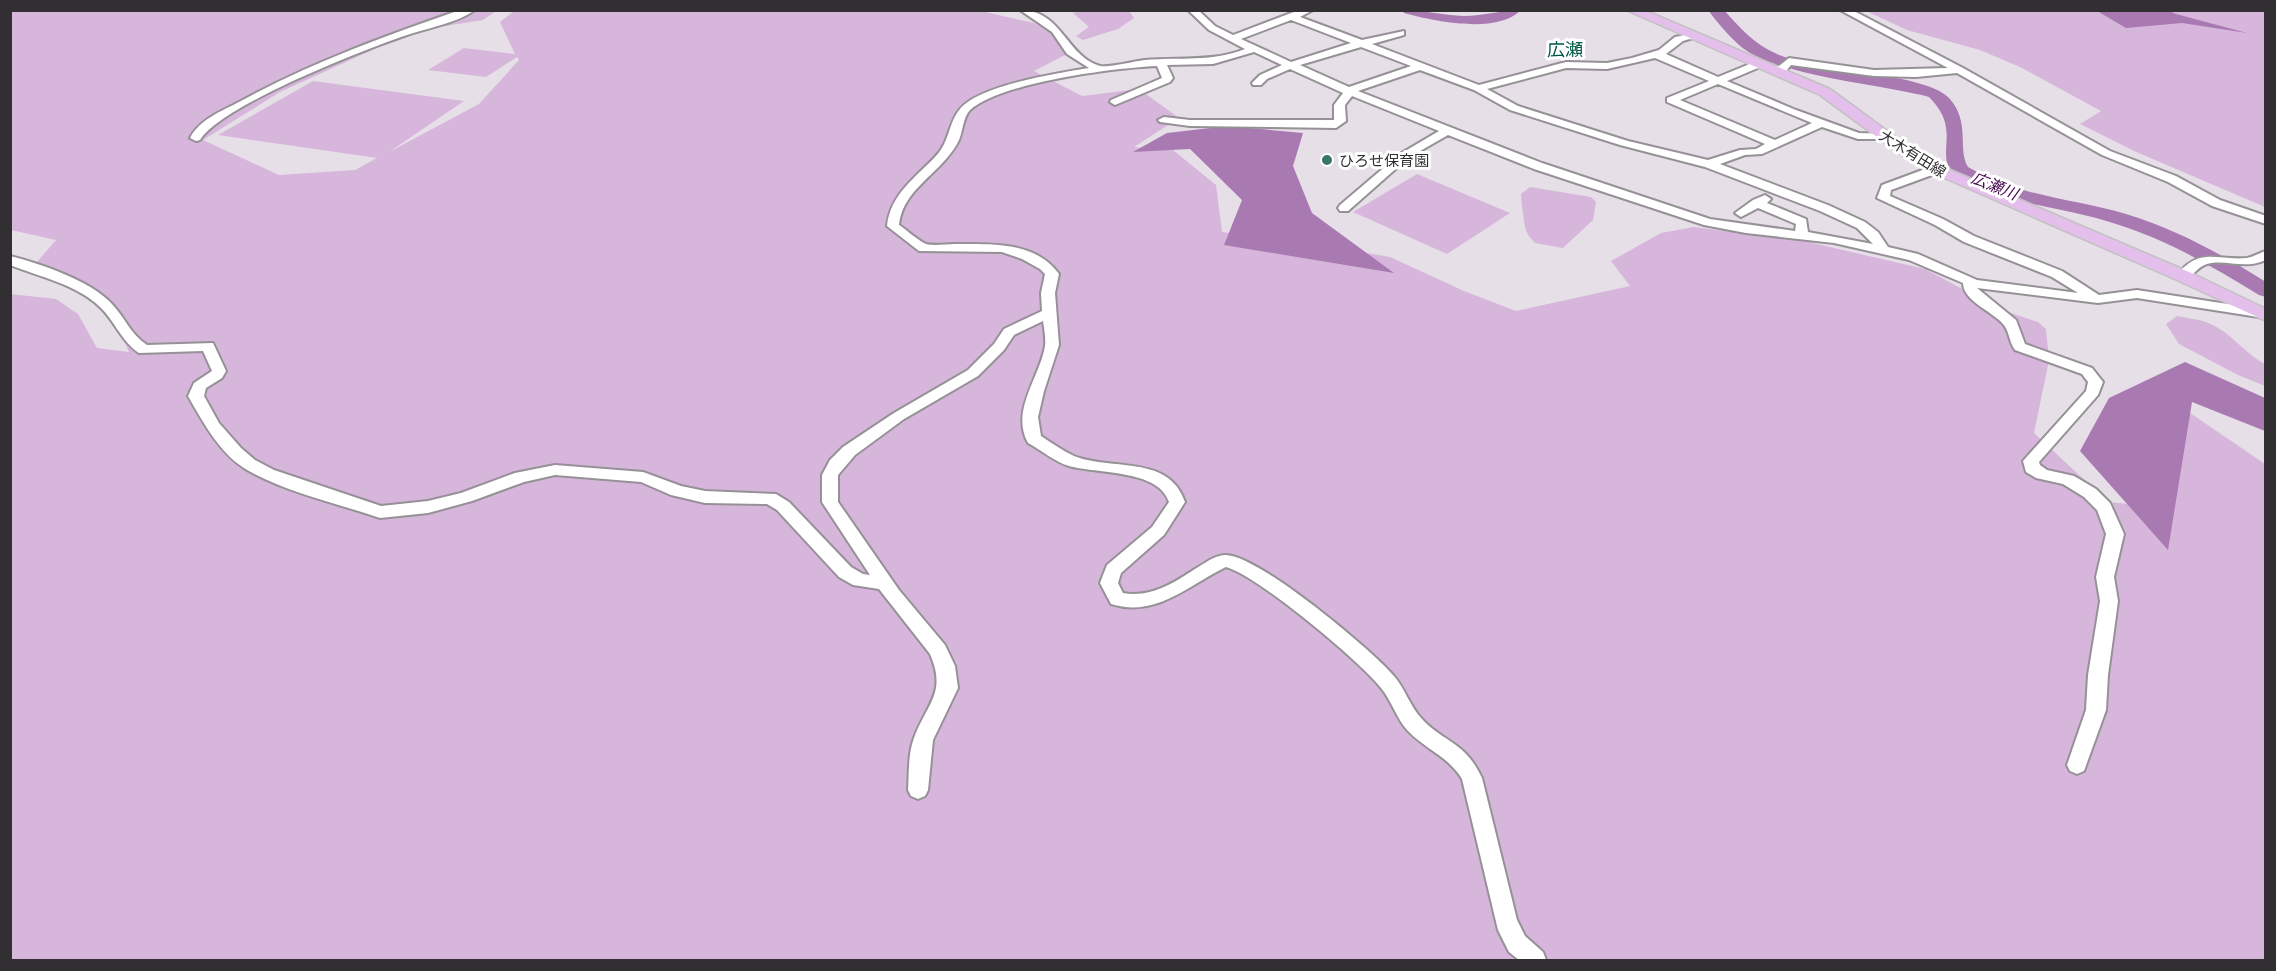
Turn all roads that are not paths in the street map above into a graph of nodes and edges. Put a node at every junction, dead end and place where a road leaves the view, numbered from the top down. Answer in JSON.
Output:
{"nodes":[{"id":1,"x":471,"y":10,"type":"edge"},
{"id":2,"x":1024,"y":10,"type":"edge"},
{"id":3,"x":1192,"y":10,"type":"edge"},
{"id":4,"x":1309,"y":10,"type":"edge"},
{"id":5,"x":1632,"y":10,"type":"edge"},
{"id":6,"x":1844,"y":10,"type":"edge"},
{"id":7,"x":1292,"y":17,"type":"junction"},
{"id":8,"x":1401,"y":33,"type":"dead end"},
{"id":9,"x":1692,"y":35,"type":"junction"},
{"id":10,"x":1232,"y":39,"type":"junction"},
{"id":11,"x":1363,"y":44,"type":"junction"},
{"id":12,"x":1253,"y":49,"type":"junction"},
{"id":13,"x":1658,"y":54,"type":"junction"},
{"id":14,"x":1161,"y":63,"type":"junction"},
{"id":15,"x":1761,"y":63,"type":"junction"},
{"id":16,"x":1287,"y":65,"type":"junction"},
{"id":17,"x":1420,"y":66,"type":"junction"},
{"id":18,"x":1782,"y":67,"type":"junction"},
{"id":19,"x":1098,"y":69,"type":"junction"},
{"id":20,"x":1959,"y":70,"type":"junction"},
{"id":21,"x":1718,"y":81,"type":"junction"},
{"id":22,"x":1257,"y":83,"type":"dead end"},
{"id":23,"x":1478,"y":88,"type":"junction"},
{"id":24,"x":1349,"y":91,"type":"junction"},
{"id":25,"x":1115,"y":102,"type":"dead end"},
{"id":26,"x":1164,"y":120,"type":"dead end"},
{"id":27,"x":1821,"y":123,"type":"junction"},
{"id":28,"x":1448,"y":130,"type":"junction"},
{"id":29,"x":1884,"y":136,"type":"junction"},
{"id":30,"x":196,"y":138,"type":"dead end"},
{"id":31,"x":1774,"y":144,"type":"junction"},
{"id":32,"x":1709,"y":164,"type":"junction"},
{"id":33,"x":1936,"y":169,"type":"junction"},
{"id":34,"x":1778,"y":190,"type":"junction"},
{"id":35,"x":1757,"y":203,"type":"junction"},
{"id":36,"x":1344,"y":208,"type":"dead end"},
{"id":37,"x":1741,"y":213,"type":"dead end"},
{"id":38,"x":2265,"y":220,"type":"edge"},
{"id":39,"x":1802,"y":234,"type":"junction"},
{"id":40,"x":1884,"y":251,"type":"junction"},
{"id":41,"x":2265,"y":255,"type":"edge"},
{"id":42,"x":10,"y":260,"type":"edge"},
{"id":43,"x":2184,"y":276,"type":"junction"},
{"id":44,"x":1970,"y":282,"type":"junction"},
{"id":45,"x":2098,"y":299,"type":"junction"},
{"id":46,"x":1050,"y":314,"type":"junction"},
{"id":47,"x":2263,"y":314,"type":"edge"},
{"id":48,"x":886,"y":583,"type":"junction"},
{"id":49,"x":2077,"y":765,"type":"dead end"},
{"id":50,"x":918,"y":790,"type":"dead end"},
{"id":51,"x":1535,"y":960,"type":"edge"}],
"edges":[{"from":1,"to":30,"type":"street"},
{"from":2,"to":19,"type":"street"},
{"from":3,"to":10,"type":"street"},
{"from":4,"to":7,"type":"street"},
{"from":5,"to":9,"type":"main road","name":"大木有田線"},
{"from":6,"to":20,"type":"street"},
{"from":7,"to":10,"type":"street"},
{"from":7,"to":11,"type":"street"},
{"from":8,"to":11,"type":"street"},
{"from":9,"to":13,"type":"street"},
{"from":9,"to":15,"type":"main road","name":"大木有田線"},
{"from":10,"to":12,"type":"street"},
{"from":11,"to":16,"type":"street"},
{"from":11,"to":17,"type":"street"},
{"from":12,"to":14,"type":"street"},
{"from":12,"to":16,"type":"street"},
{"from":13,"to":21,"type":"street"},
{"from":13,"to":23,"type":"street"},
{"from":14,"to":19,"type":"street"},
{"from":14,"to":25,"type":"street"},
{"from":15,"to":18,"type":"main road","name":"大木有田線"},
{"from":15,"to":21,"type":"street"},
{"from":16,"to":22,"type":"street"},
{"from":16,"to":24,"type":"street"},
{"from":17,"to":23,"type":"street"},
{"from":17,"to":24,"type":"street"},
{"from":18,"to":20,"type":"street"},
{"from":18,"to":29,"type":"main road","name":"大木有田線"},
{"from":19,"to":46,"type":"street"},
{"from":20,"to":38,"type":"street"},
{"from":21,"to":27,"type":"street"},
{"from":21,"to":31,"type":"street"},
{"from":23,"to":32,"type":"street"},
{"from":24,"to":26,"type":"street"},
{"from":24,"to":28,"type":"street"},
{"from":27,"to":29,"type":"street"},
{"from":27,"to":31,"type":"street"},
{"from":28,"to":36,"type":"street"},
{"from":28,"to":39,"type":"street"},
{"from":29,"to":33,"type":"main road","name":"大木有田線"},
{"from":31,"to":32,"type":"street"},
{"from":32,"to":34,"type":"street"},
{"from":33,"to":43,"type":"main road","name":"大木有田線"},
{"from":33,"to":45,"type":"street"},
{"from":34,"to":35,"type":"street"},
{"from":34,"to":40,"type":"street"},
{"from":35,"to":37,"type":"street"},
{"from":35,"to":39,"type":"street"},
{"from":39,"to":40,"type":"street"},
{"from":40,"to":44,"type":"street"},
{"from":41,"to":43,"type":"street"},
{"from":42,"to":48,"type":"street"},
{"from":43,"to":47,"type":"main road","name":"大木有田線"},
{"from":44,"to":45,"type":"street"},
{"from":44,"to":49,"type":"street"},
{"from":45,"to":47,"type":"street"},
{"from":46,"to":48,"type":"street"},
{"from":46,"to":51,"type":"street"},
{"from":48,"to":50,"type":"street"}]}
